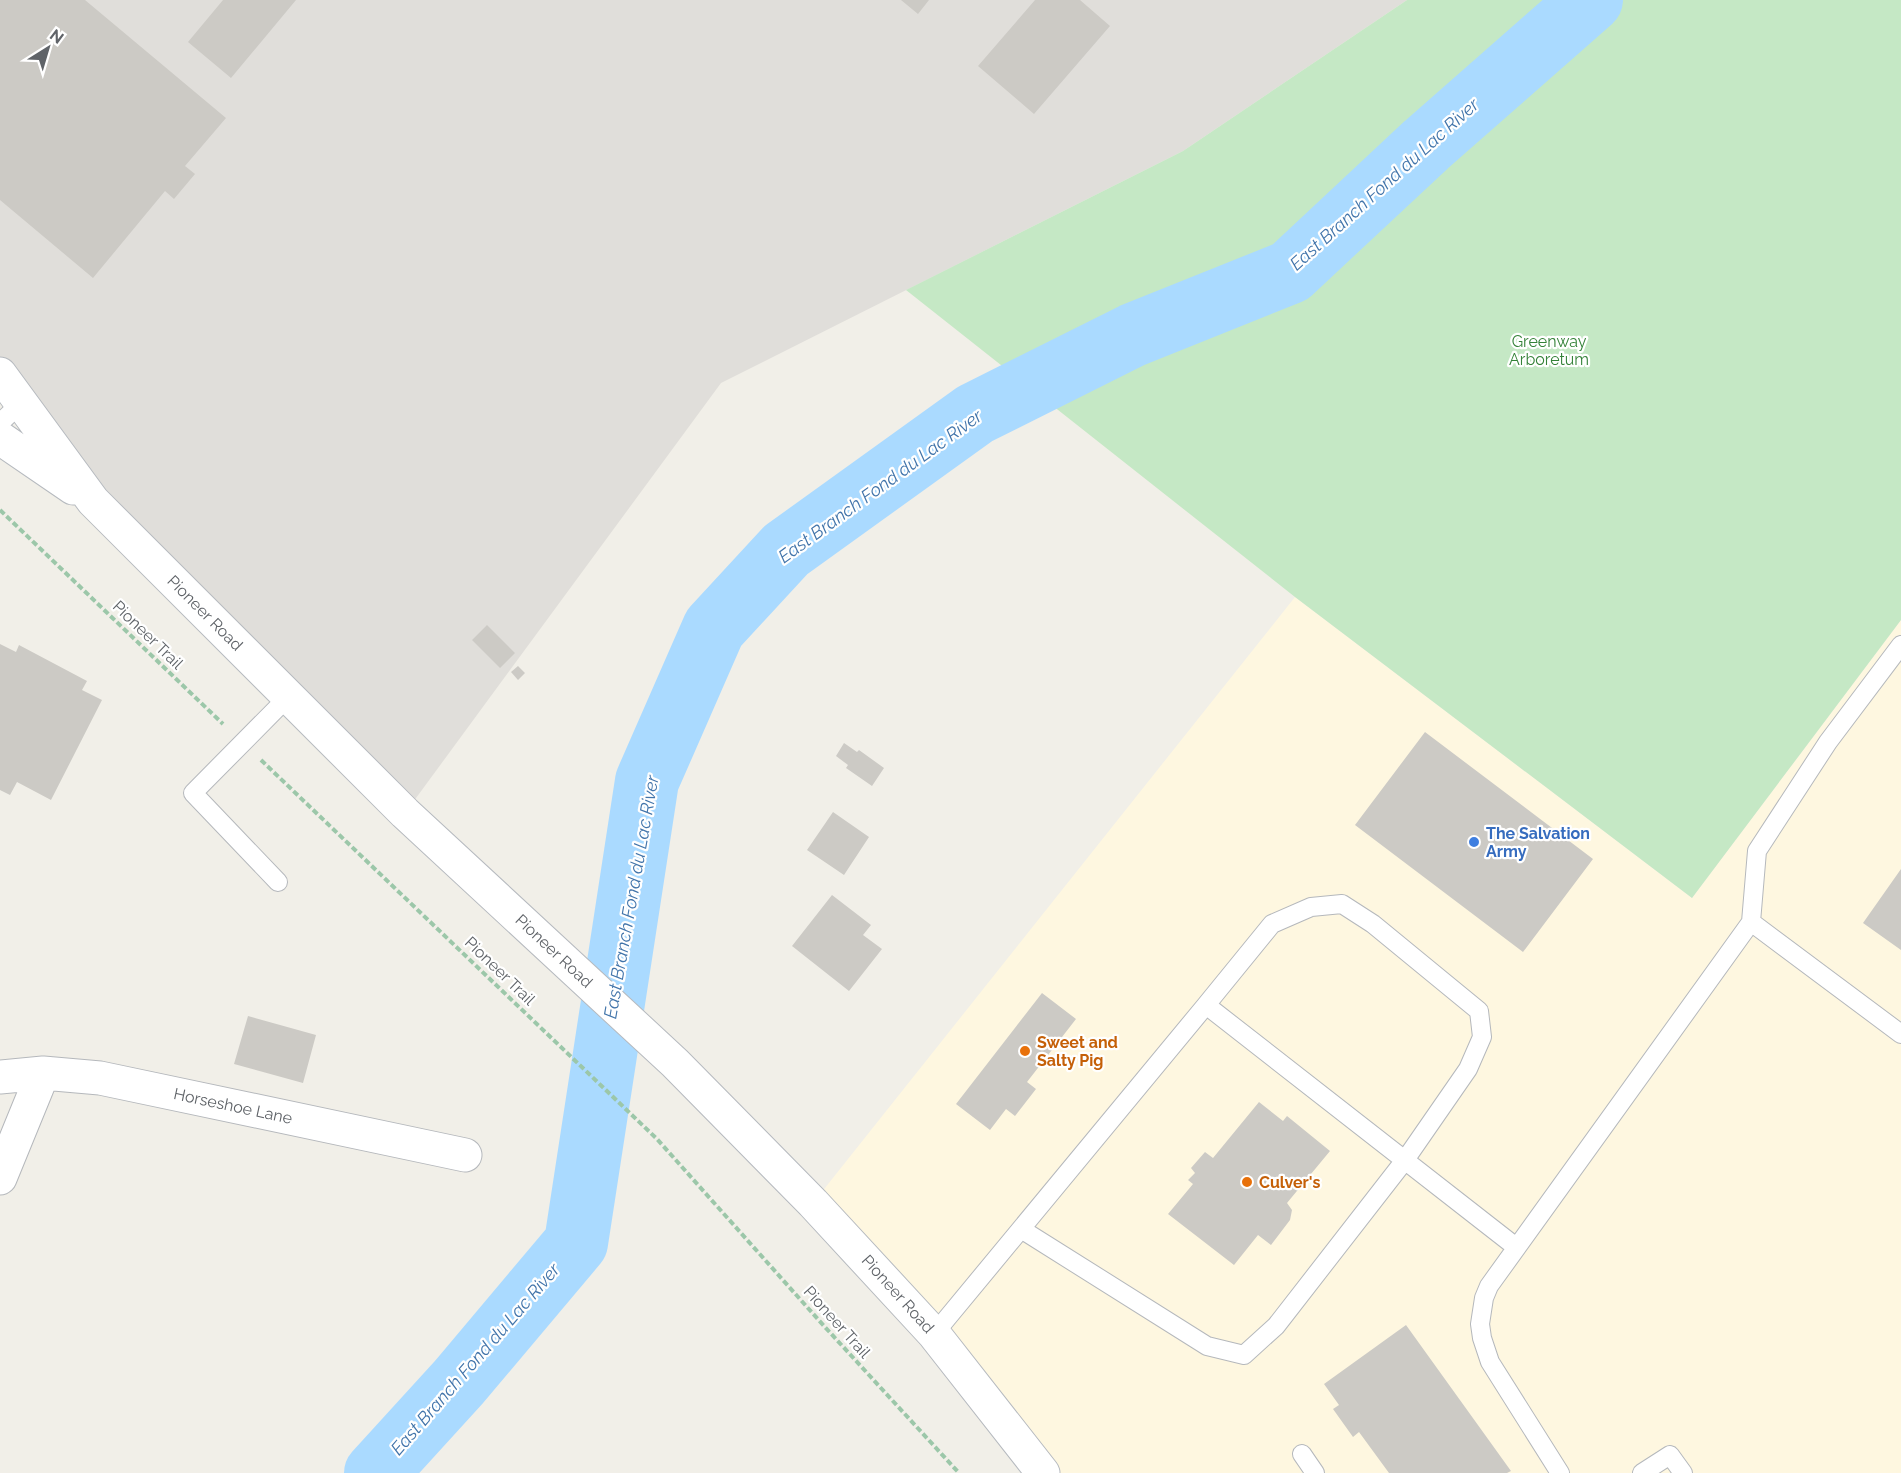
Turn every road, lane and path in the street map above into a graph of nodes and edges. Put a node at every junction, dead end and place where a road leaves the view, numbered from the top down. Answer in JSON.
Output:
{"nodes":[{"id":1,"x":0,"y":374,"type":"edge"},
{"id":2,"x":10,"y":413,"type":"edge"},
{"id":3,"x":0,"y":438,"type":"edge"},
{"id":4,"x":93,"y":501,"type":"junction"},
{"id":5,"x":0,"y":510,"type":"edge"},
{"id":6,"x":1901,"y":645,"type":"edge"},
{"id":7,"x":288,"y":697,"type":"junction"},
{"id":8,"x":243,"y":742,"type":"junction"},
{"id":9,"x":278,"y":882,"type":"dead end"},
{"id":10,"x":1751,"y":922,"type":"junction"},
{"id":11,"x":1206,"y":1005,"type":"junction"},
{"id":12,"x":1901,"y":1034,"type":"edge"},
{"id":13,"x":44,"y":1072,"type":"junction"},
{"id":14,"x":0,"y":1077,"type":"edge"},
{"id":15,"x":465,"y":1155,"type":"dead end"},
{"id":16,"x":1405,"y":1160,"type":"junction"},
{"id":17,"x":0,"y":1178,"type":"edge"},
{"id":18,"x":1021,"y":1229,"type":"junction"},
{"id":19,"x":1516,"y":1247,"type":"junction"},
{"id":20,"x":934,"y":1334,"type":"junction"},
{"id":21,"x":1302,"y":1454,"type":"dead end"},
{"id":22,"x":959,"y":1473,"type":"edge"},
{"id":23,"x":1042,"y":1473,"type":"edge"},
{"id":24,"x":1315,"y":1473,"type":"edge"},
{"id":25,"x":1560,"y":1473,"type":"edge"},
{"id":26,"x":1642,"y":1473,"type":"edge"},
{"id":27,"x":1683,"y":1473,"type":"edge"}],
"edges":[{"from":1,"to":2,"type":"main road","name":"Pioneer Road"},
{"from":2,"to":4,"type":"main road","name":"Pioneer Road"},
{"from":3,"to":4,"type":"main road","name":"Pioneer Road"},
{"from":4,"to":7,"type":"main road","name":"Pioneer Road"},
{"from":5,"to":8,"type":"path","name":"Pioneer Trail"},
{"from":6,"to":10,"type":"lane"},
{"from":7,"to":8,"type":"lane"},
{"from":7,"to":20,"type":"main road","name":"Pioneer Road"},
{"from":8,"to":9,"type":"lane"},
{"from":8,"to":22,"type":"path","name":"Pioneer Trail"},
{"from":10,"to":12,"type":"lane"},
{"from":10,"to":19,"type":"lane"},
{"from":11,"to":16,"type":"lane"},
{"from":11,"to":16,"type":"lane"},
{"from":11,"to":18,"type":"lane"},
{"from":13,"to":14,"type":"main road","name":"Horseshoe Lane"},
{"from":13,"to":15,"type":"main road","name":"Horseshoe Lane"},
{"from":13,"to":17,"type":"main road"},
{"from":16,"to":18,"type":"lane"},
{"from":16,"to":19,"type":"lane"},
{"from":18,"to":20,"type":"lane"},
{"from":19,"to":25,"type":"lane"},
{"from":20,"to":23,"type":"main road","name":"Pioneer Road"},
{"from":21,"to":24,"type":"lane"},
{"from":26,"to":27,"type":"lane"}]}
